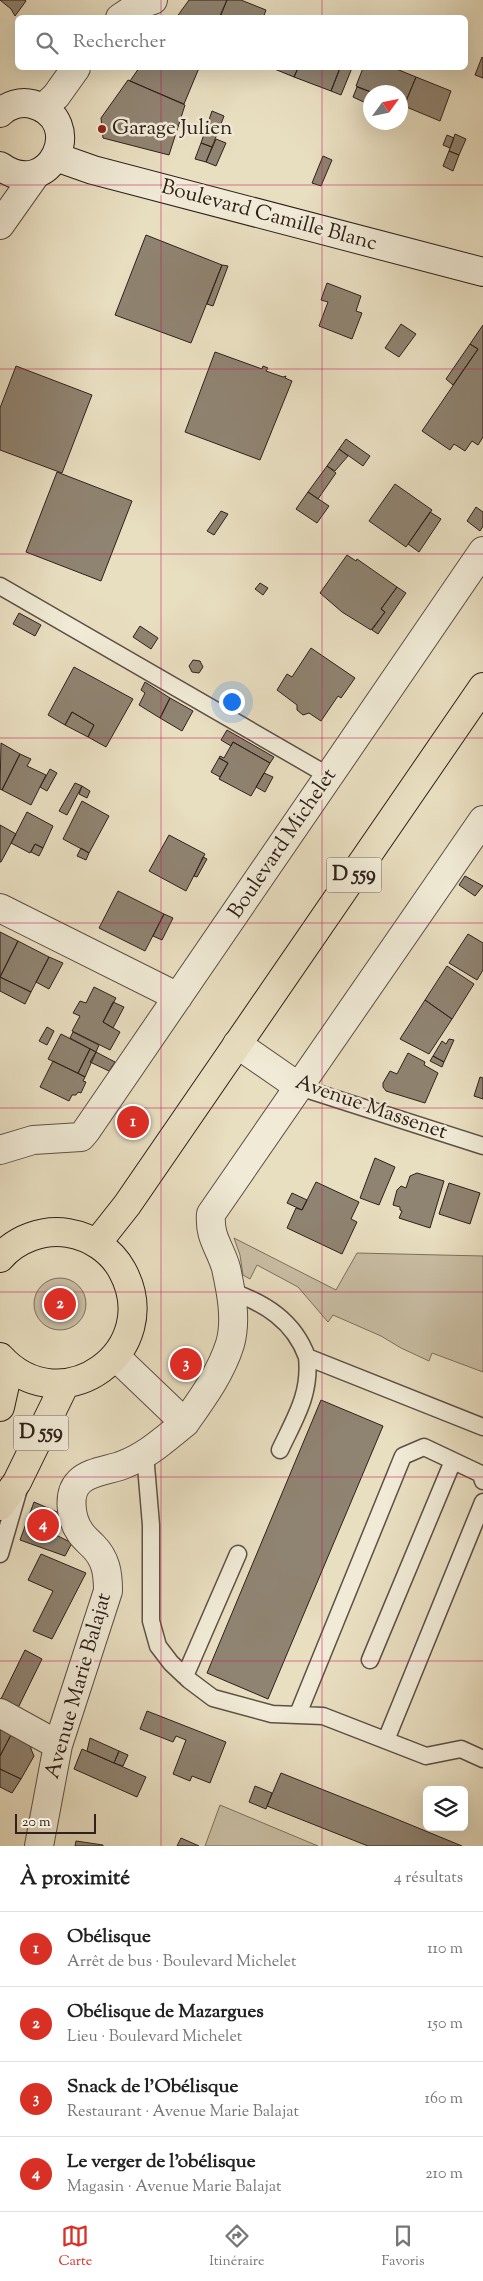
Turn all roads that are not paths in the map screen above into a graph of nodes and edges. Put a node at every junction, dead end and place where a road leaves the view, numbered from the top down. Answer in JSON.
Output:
{"nodes":[{"id":1,"x":75,"y":70,"type":"edge"},
{"id":2,"x":43,"y":108,"type":"junction"},
{"id":3,"x":0,"y":113,"type":"edge"},
{"id":4,"x":46,"y":165,"type":"junction"},
{"id":5,"x":0,"y":166,"type":"edge"},
{"id":6,"x":0,"y":224,"type":"edge"},
{"id":7,"x":483,"y":272,"type":"edge"},
{"id":8,"x":483,"y":551,"type":"edge"},
{"id":9,"x":0,"y":586,"type":"edge"},
{"id":10,"x":479,"y":703,"type":"edge"},
{"id":11,"x":330,"y":776,"type":"junction"},
{"id":12,"x":483,"y":820,"type":"edge"},
{"id":13,"x":0,"y":908,"type":"edge"},
{"id":14,"x":178,"y":997,"type":"junction"},
{"id":15,"x":237,"y":1044,"type":"junction"},
{"id":16,"x":299,"y":1087,"type":"junction"},
{"id":17,"x":483,"y":1146,"type":"edge"},
{"id":18,"x":0,"y":1150,"type":"edge"},
{"id":19,"x":97,"y":1243,"type":"junction"},
{"id":20,"x":0,"y":1258,"type":"edge"},
{"id":21,"x":230,"y":1291,"type":"junction"},
{"id":22,"x":116,"y":1357,"type":"junction"},
{"id":23,"x":307,"y":1357,"type":"junction"},
{"id":24,"x":4,"y":1362,"type":"edge"},
{"id":25,"x":65,"y":1384,"type":"junction"},
{"id":26,"x":0,"y":1407,"type":"edge"},
{"id":27,"x":185,"y":1423,"type":"junction"},
{"id":28,"x":483,"y":1427,"type":"edge"},
{"id":29,"x":280,"y":1450,"type":"dead end"},
{"id":30,"x":145,"y":1454,"type":"junction"},
{"id":31,"x":453,"y":1461,"type":"junction"},
{"id":32,"x":483,"y":1481,"type":"edge"},
{"id":33,"x":17,"y":1482,"type":"junction"},
{"id":34,"x":483,"y":1502,"type":"edge"},
{"id":35,"x":0,"y":1506,"type":"edge"},
{"id":36,"x":0,"y":1554,"type":"edge"},
{"id":37,"x":238,"y":1554,"type":"dead end"},
{"id":38,"x":370,"y":1660,"type":"dead end"},
{"id":39,"x":185,"y":1676,"type":"junction"},
{"id":40,"x":0,"y":1713,"type":"edge"},
{"id":41,"x":298,"y":1714,"type":"junction"},
{"id":42,"x":386,"y":1740,"type":"junction"},
{"id":43,"x":58,"y":1744,"type":"junction"},
{"id":44,"x":483,"y":1759,"type":"edge"},
{"id":45,"x":40,"y":1846,"type":"edge"}],
"edges":[{"from":1,"to":2,"type":"street"},
{"from":2,"to":3,"type":"street"},
{"from":2,"to":4,"type":"street"},
{"from":4,"to":5,"type":"street","name":"Boulevard Camille Blanc"},
{"from":4,"to":6,"type":"street"},
{"from":4,"to":7,"type":"street","name":"Boulevard Camille Blanc"},
{"from":8,"to":11,"type":"street","name":"Boulevard Michelet"},
{"from":9,"to":11,"type":"lane"},
{"from":10,"to":15,"type":"main road","number":"D 559"},
{"from":11,"to":14,"type":"street","name":"Boulevard Michelet"},
{"from":12,"to":16,"type":"street"},
{"from":13,"to":14,"type":"street"},
{"from":14,"to":18,"type":"street","name":"Boulevard Michelet"},
{"from":15,"to":16,"type":"street","name":"Avenue Massenet"},
{"from":15,"to":19,"type":"main road","number":"D 559"},
{"from":16,"to":17,"type":"lane","name":"Avenue Massenet"},
{"from":16,"to":21,"type":"street","name":"Avenue Marie Balajat"},
{"from":19,"to":20,"type":"main road"},
{"from":19,"to":22,"type":"main road"},
{"from":21,"to":23,"type":"lane"},
{"from":21,"to":27,"type":"street","name":"Avenue Marie Balajat"},
{"from":22,"to":25,"type":"main road"},
{"from":22,"to":27,"type":"street"},
{"from":23,"to":28,"type":"lane"},
{"from":23,"to":29,"type":"lane"},
{"from":24,"to":25,"type":"main road"},
{"from":24,"to":26,"type":"main road","number":"D 559"},
{"from":25,"to":33,"type":"main road","number":"D 559"},
{"from":27,"to":30,"type":"street","name":"Avenue Marie Balajat"},
{"from":30,"to":39,"type":"lane"},
{"from":30,"to":43,"type":"street","name":"Avenue Marie Balajat"},
{"from":31,"to":32,"type":"lane"},
{"from":31,"to":38,"type":"lane"},
{"from":31,"to":41,"type":"lane"},
{"from":33,"to":35,"type":"main road","number":"D 559"},
{"from":33,"to":36,"type":"lane"},
{"from":34,"to":42,"type":"lane"},
{"from":37,"to":39,"type":"lane"},
{"from":39,"to":41,"type":"lane"},
{"from":40,"to":43,"type":"street"},
{"from":41,"to":42,"type":"lane"},
{"from":42,"to":44,"type":"lane"},
{"from":43,"to":45,"type":"street","name":"Avenue Marie Balajat"}]}
